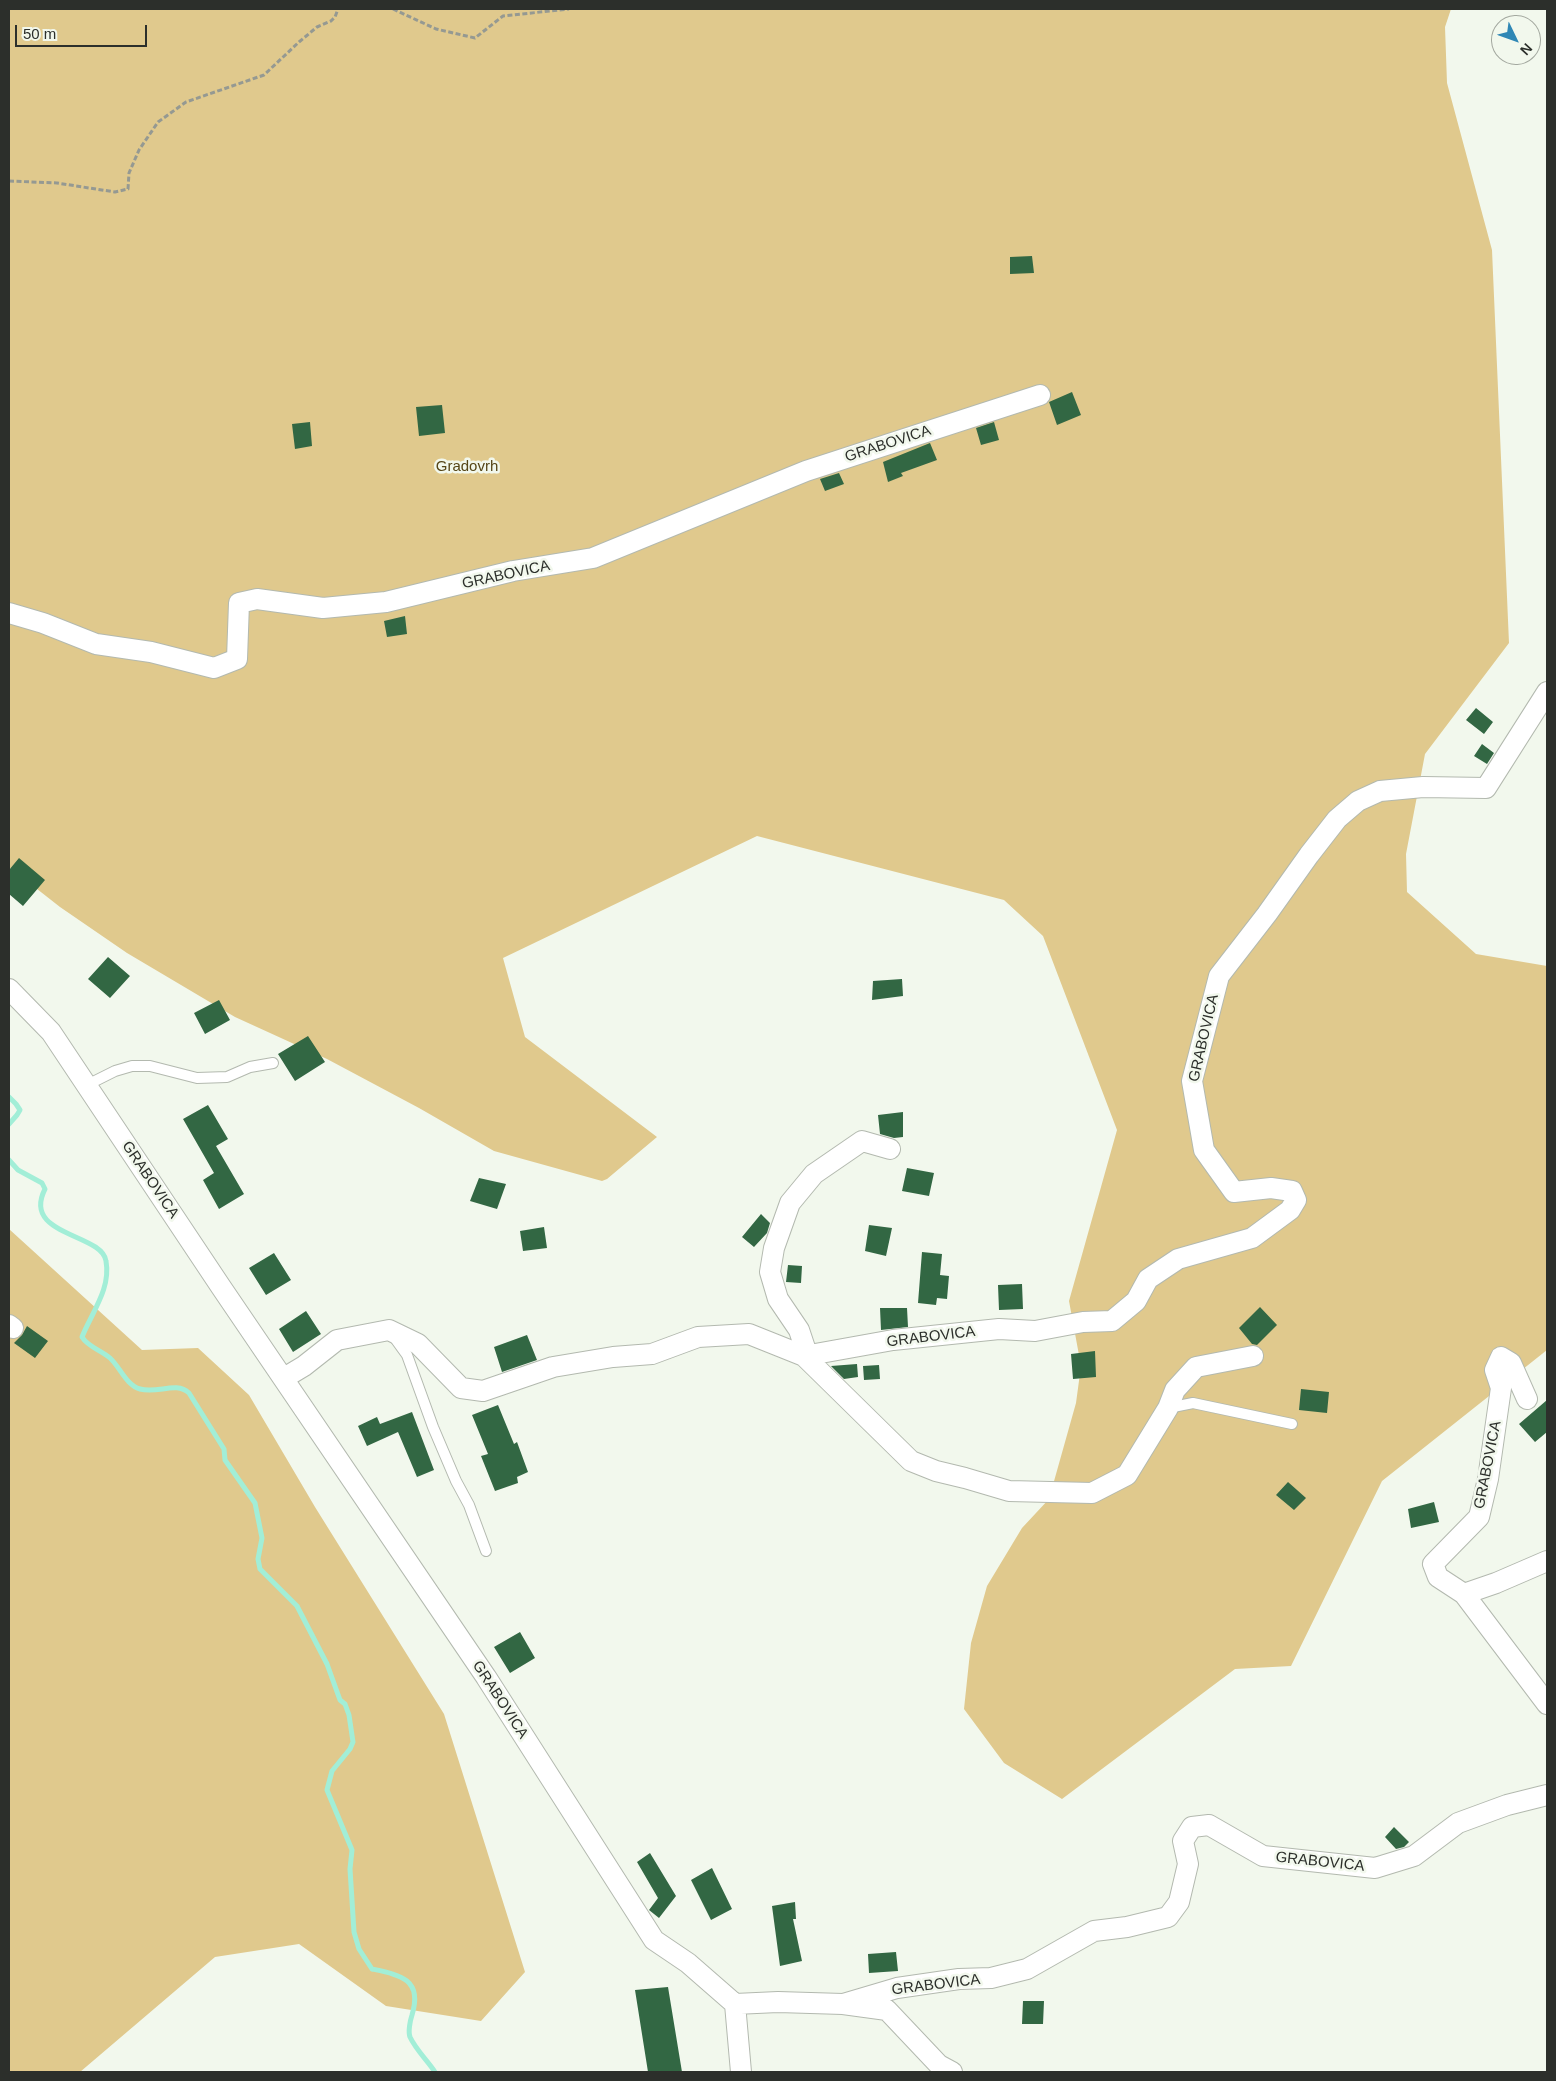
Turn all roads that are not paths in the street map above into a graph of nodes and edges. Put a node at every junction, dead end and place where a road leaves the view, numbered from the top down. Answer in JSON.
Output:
{"nodes":[{"id":1,"x":1040,"y":395,"type":"dead end"},
{"id":2,"x":9,"y":613,"type":"edge"},
{"id":3,"x":1547,"y":692,"type":"edge"},
{"id":4,"x":9,"y":989,"type":"edge"},
{"id":5,"x":273,"y":1063,"type":"dead end"},
{"id":6,"x":87,"y":1085,"type":"junction"},
{"id":7,"x":890,"y":1150,"type":"dead end"},
{"id":8,"x":389,"y":1330,"type":"junction"},
{"id":9,"x":804,"y":1356,"type":"junction"},
{"id":10,"x":1253,"y":1356,"type":"dead end"},
{"id":11,"x":284,"y":1378,"type":"junction"},
{"id":12,"x":1527,"y":1398,"type":"dead end"},
{"id":13,"x":1168,"y":1408,"type":"junction"},
{"id":14,"x":1292,"y":1424,"type":"dead end"},
{"id":15,"x":486,"y":1551,"type":"dead end"},
{"id":16,"x":1547,"y":1561,"type":"edge"},
{"id":17,"x":1464,"y":1594,"type":"junction"},
{"id":18,"x":1547,"y":1704,"type":"edge"},
{"id":19,"x":1547,"y":1795,"type":"edge"},
{"id":20,"x":734,"y":2004,"type":"junction"},
{"id":21,"x":843,"y":2004,"type":"junction"},
{"id":22,"x":741,"y":2072,"type":"edge"},
{"id":23,"x":952,"y":2072,"type":"edge"}],
"edges":[{"from":1,"to":2,"type":"street","name":"GRABOVICA"},
{"from":3,"to":9,"type":"street","name":"GRABOVICA"},
{"from":4,"to":6,"type":"street","name":"GRABOVICA"},
{"from":5,"to":6,"type":"lane"},
{"from":6,"to":11,"type":"street","name":"GRABOVICA"},
{"from":7,"to":9,"type":"street"},
{"from":8,"to":9,"type":"street"},
{"from":8,"to":11,"type":"street"},
{"from":8,"to":15,"type":"lane"},
{"from":9,"to":13,"type":"street"},
{"from":10,"to":13,"type":"street"},
{"from":11,"to":20,"type":"street","name":"GRABOVICA"},
{"from":12,"to":17,"type":"street","name":"GRABOVICA"},
{"from":13,"to":14,"type":"lane"},
{"from":16,"to":17,"type":"street"},
{"from":17,"to":18,"type":"street","name":"GRABOVICA"},
{"from":19,"to":21,"type":"street","name":"GRABOVICA"},
{"from":20,"to":21,"type":"street","name":"GRABOVICA"},
{"from":20,"to":22,"type":"street"},
{"from":21,"to":23,"type":"street","name":"GRABOVICA"}]}
